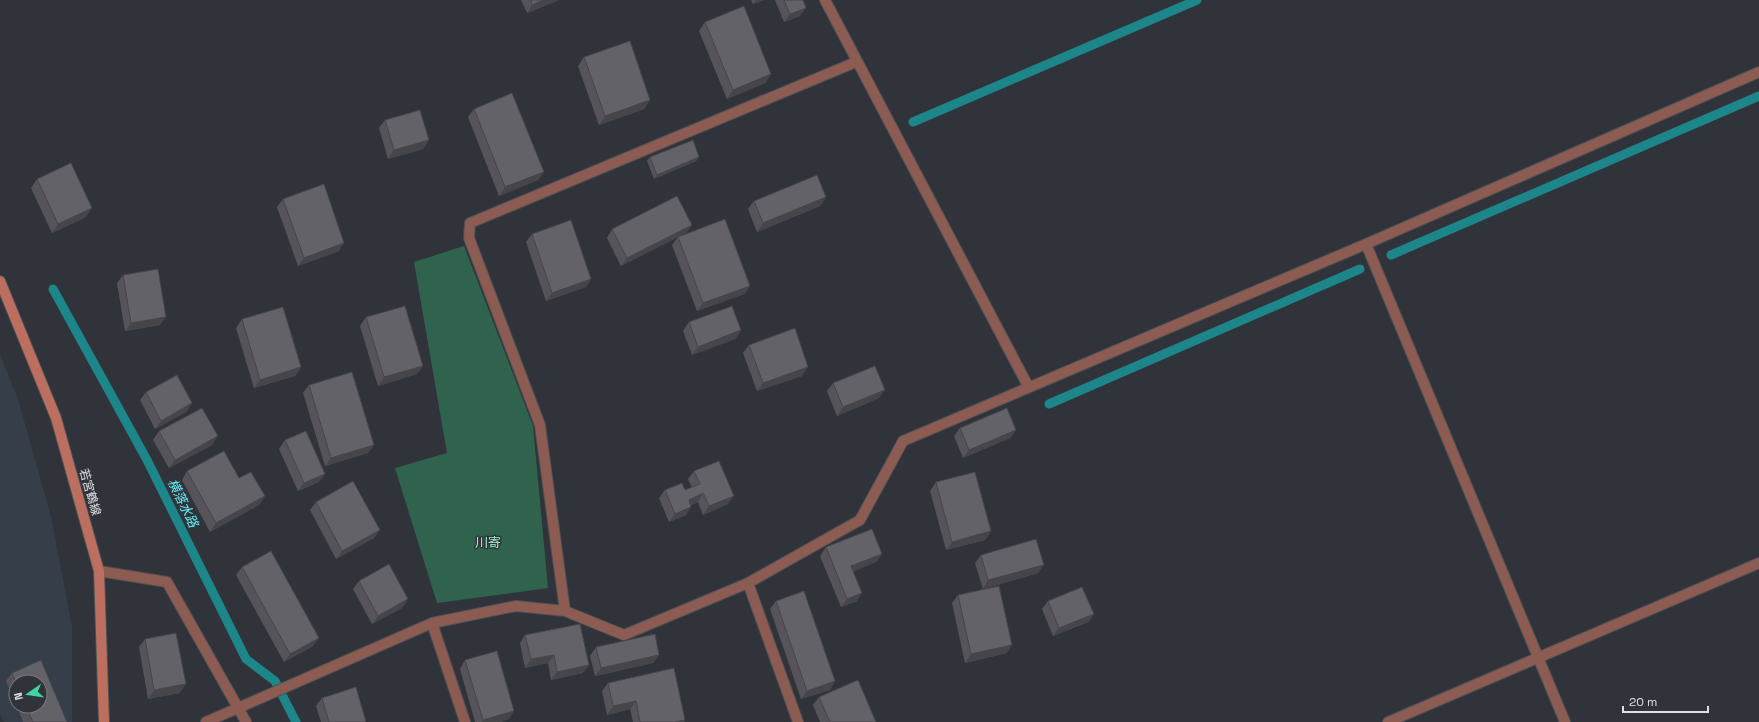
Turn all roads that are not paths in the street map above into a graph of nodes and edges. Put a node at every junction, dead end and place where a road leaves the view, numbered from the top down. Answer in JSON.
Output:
{"nodes":[{"id":1,"x":825,"y":0,"type":"edge"},
{"id":2,"x":856,"y":62,"type":"junction"},
{"id":3,"x":1759,"y":72,"type":"edge"},
{"id":4,"x":1366,"y":244,"type":"junction"},
{"id":5,"x":0,"y":280,"type":"edge"},
{"id":6,"x":1028,"y":386,"type":"junction"},
{"id":7,"x":1759,"y":563,"type":"edge"},
{"id":8,"x":99,"y":571,"type":"junction"},
{"id":9,"x":748,"y":583,"type":"junction"},
{"id":10,"x":565,"y":611,"type":"junction"},
{"id":11,"x":432,"y":623,"type":"junction"},
{"id":12,"x":1538,"y":658,"type":"junction"},
{"id":13,"x":238,"y":707,"type":"junction"},
{"id":14,"x":104,"y":722,"type":"edge"},
{"id":15,"x":206,"y":722,"type":"edge"},
{"id":16,"x":246,"y":722,"type":"edge"},
{"id":17,"x":465,"y":722,"type":"edge"},
{"id":18,"x":798,"y":722,"type":"edge"},
{"id":19,"x":1388,"y":722,"type":"edge"},
{"id":20,"x":1565,"y":722,"type":"edge"}],
"edges":[{"from":1,"to":2,"type":"street"},
{"from":2,"to":6,"type":"street"},
{"from":2,"to":10,"type":"street"},
{"from":3,"to":4,"type":"street"},
{"from":4,"to":6,"type":"street"},
{"from":4,"to":12,"type":"street"},
{"from":5,"to":8,"type":"main road","name":"若宮鶴線"},
{"from":6,"to":9,"type":"street"},
{"from":7,"to":12,"type":"street"},
{"from":8,"to":13,"type":"street"},
{"from":8,"to":14,"type":"main road","name":"若宮鶴線"},
{"from":9,"to":10,"type":"street"},
{"from":9,"to":18,"type":"street"},
{"from":10,"to":11,"type":"street"},
{"from":11,"to":13,"type":"street"},
{"from":11,"to":17,"type":"street"},
{"from":12,"to":19,"type":"street"},
{"from":12,"to":20,"type":"street"},
{"from":13,"to":15,"type":"street"},
{"from":13,"to":16,"type":"street"}]}
